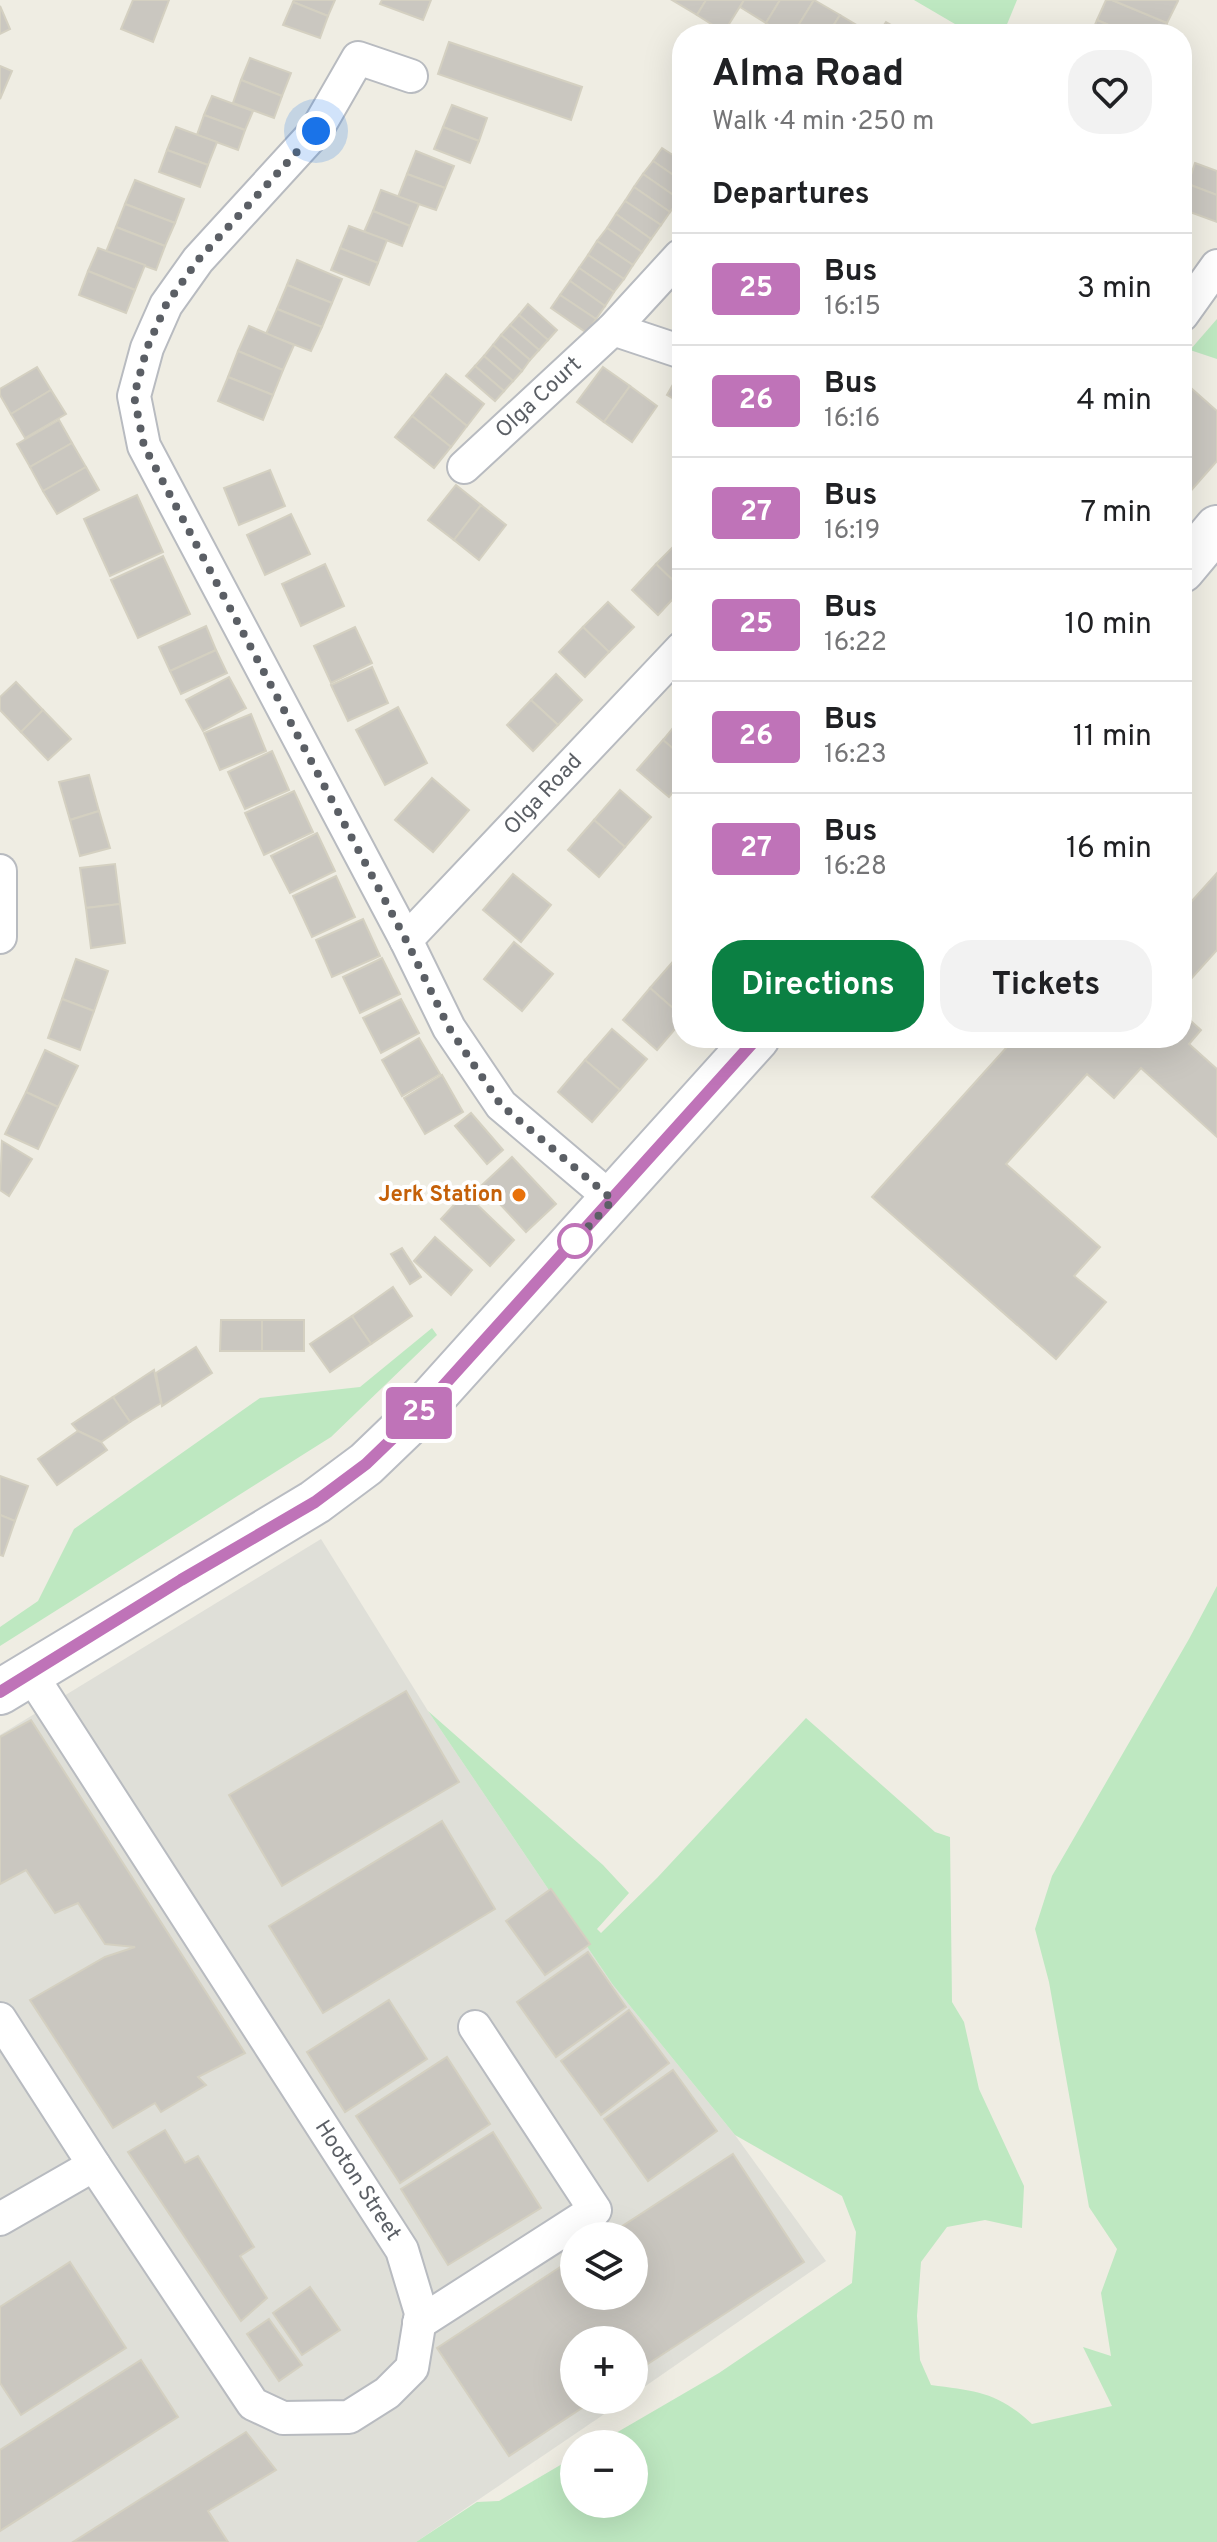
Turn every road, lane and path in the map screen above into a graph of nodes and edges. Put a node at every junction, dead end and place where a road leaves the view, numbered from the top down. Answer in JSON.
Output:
{"nodes":[{"id":1,"x":411,"y":76,"type":"dead end"},
{"id":2,"x":672,"y":265,"type":"edge"},
{"id":3,"x":1217,"y":266,"type":"edge"},
{"id":4,"x":1192,"y":301,"type":"edge"},
{"id":5,"x":613,"y":329,"type":"junction"},
{"id":6,"x":672,"y":349,"type":"edge"},
{"id":7,"x":464,"y":467,"type":"dead end"},
{"id":8,"x":1217,"y":528,"type":"edge"},
{"id":9,"x":1192,"y":558,"type":"edge"},
{"id":10,"x":672,"y":659,"type":"edge"},
{"id":11,"x":0,"y":871,"type":"edge"},
{"id":12,"x":0,"y":937,"type":"edge"},
{"id":13,"x":406,"y":940,"type":"junction"},
{"id":14,"x":748,"y":1048,"type":"edge"},
{"id":15,"x":613,"y":1200,"type":"junction"},
{"id":16,"x":15,"y":1682,"type":"edge"},
{"id":17,"x":0,"y":2019,"type":"edge"},
{"id":18,"x":475,"y":2027,"type":"dead end"},
{"id":19,"x":94,"y":2165,"type":"junction"},
{"id":20,"x":0,"y":2219,"type":"edge"},
{"id":21,"x":419,"y":2323,"type":"junction"}],
"edges":[{"from":1,"to":13,"type":"street"},
{"from":2,"to":5,"type":"street","name":"Olga Court"},
{"from":3,"to":4,"type":"street"},
{"from":5,"to":6,"type":"street"},
{"from":5,"to":7,"type":"street","name":"Olga Court"},
{"from":8,"to":9,"type":"main road"},
{"from":10,"to":13,"type":"street","name":"Olga Road"},
{"from":11,"to":12,"type":"street"},
{"from":13,"to":15,"type":"street"},
{"from":14,"to":15,"type":"main road"},
{"from":15,"to":16,"type":"main road"},
{"from":16,"to":21,"type":"street","name":"Hooton Street"},
{"from":17,"to":19,"type":"street","name":"Hooton Street"},
{"from":18,"to":21,"type":"street"},
{"from":19,"to":20,"type":"street"},
{"from":19,"to":21,"type":"street","name":"Hooton Street"}]}
